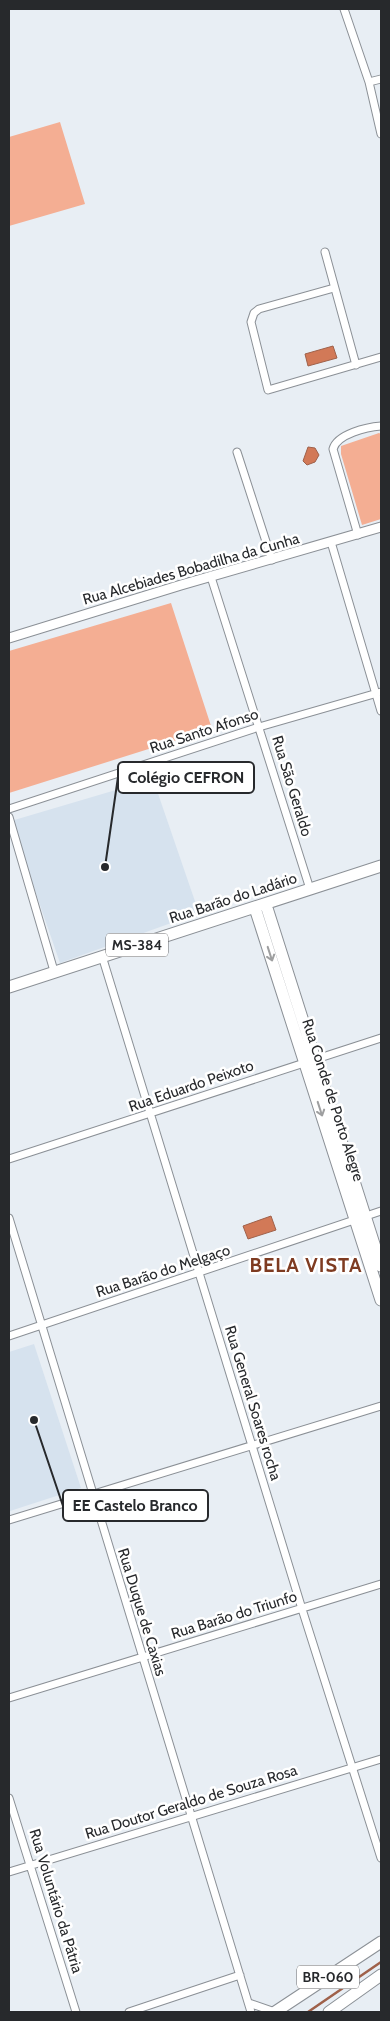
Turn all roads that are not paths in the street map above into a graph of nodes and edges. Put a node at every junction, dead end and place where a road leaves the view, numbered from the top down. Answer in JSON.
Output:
{"nodes":[{"id":1,"x":344,"y":9,"type":"edge"},
{"id":2,"x":381,"y":79,"type":"edge"},
{"id":3,"x":369,"y":82,"type":"junction"},
{"id":4,"x":381,"y":134,"type":"edge"},
{"id":5,"x":324,"y":252,"type":"dead end"},
{"id":6,"x":334,"y":288,"type":"junction"},
{"id":7,"x":381,"y":357,"type":"edge"},
{"id":8,"x":356,"y":365,"type":"junction"},
{"id":9,"x":381,"y":426,"type":"edge"},
{"id":10,"x":237,"y":452,"type":"dead end"},
{"id":11,"x":381,"y":527,"type":"edge"},
{"id":12,"x":358,"y":535,"type":"junction"},
{"id":13,"x":332,"y":542,"type":"junction"},
{"id":14,"x":272,"y":560,"type":"junction"},
{"id":15,"x":211,"y":577,"type":"junction"},
{"id":16,"x":9,"y":638,"type":"edge"},
{"id":17,"x":379,"y":693,"type":"edge"},
{"id":18,"x":381,"y":711,"type":"edge"},
{"id":19,"x":259,"y":728,"type":"junction"},
{"id":20,"x":9,"y":809,"type":"edge"},
{"id":21,"x":9,"y":817,"type":"edge"},
{"id":22,"x":381,"y":866,"type":"edge"},
{"id":23,"x":310,"y":889,"type":"junction"},
{"id":24,"x":261,"y":906,"type":"junction"},
{"id":25,"x":102,"y":956,"type":"junction"},
{"id":26,"x":54,"y":971,"type":"junction"},
{"id":27,"x":9,"y":987,"type":"edge"},
{"id":28,"x":381,"y":1038,"type":"edge"},
{"id":29,"x":309,"y":1060,"type":"junction"},
{"id":30,"x":150,"y":1115,"type":"junction"},
{"id":31,"x":9,"y":1159,"type":"edge"},
{"id":32,"x":381,"y":1212,"type":"edge"},
{"id":33,"x":9,"y":1218,"type":"edge"},
{"id":34,"x":361,"y":1219,"type":"junction"},
{"id":35,"x":381,"y":1266,"type":"edge"},
{"id":36,"x":200,"y":1274,"type":"junction"},
{"id":37,"x":381,"y":1300,"type":"edge"},
{"id":38,"x":40,"y":1326,"type":"junction"},
{"id":39,"x":9,"y":1336,"type":"edge"},
{"id":40,"x":381,"y":1406,"type":"edge"},
{"id":41,"x":252,"y":1446,"type":"junction"},
{"id":42,"x":91,"y":1494,"type":"junction"},
{"id":43,"x":9,"y":1520,"type":"edge"},
{"id":44,"x":381,"y":1584,"type":"edge"},
{"id":45,"x":302,"y":1609,"type":"junction"},
{"id":46,"x":141,"y":1657,"type":"junction"},
{"id":47,"x":9,"y":1698,"type":"edge"},
{"id":48,"x":381,"y":1759,"type":"edge"},
{"id":49,"x":353,"y":1768,"type":"junction"},
{"id":50,"x":9,"y":1798,"type":"edge"},
{"id":51,"x":190,"y":1817,"type":"junction"},
{"id":52,"x":381,"y":1858,"type":"edge"},
{"id":53,"x":30,"y":1865,"type":"junction"},
{"id":54,"x":9,"y":1872,"type":"edge"},
{"id":55,"x":381,"y":1942,"type":"edge"},
{"id":56,"x":240,"y":1975,"type":"junction"},
{"id":57,"x":381,"y":1975,"type":"edge"},
{"id":58,"x":249,"y":2003,"type":"junction"},
{"id":59,"x":76,"y":2012,"type":"edge"},
{"id":60,"x":128,"y":2012,"type":"edge"},
{"id":61,"x":251,"y":2012,"type":"edge"},
{"id":62,"x":275,"y":2012,"type":"edge"},
{"id":63,"x":329,"y":2012,"type":"edge"}],
"edges":[{"from":1,"to":3,"type":"street"},
{"from":2,"to":3,"type":"street"},
{"from":3,"to":4,"type":"street"},
{"from":5,"to":6,"type":"street"},
{"from":6,"to":8,"type":"street"},
{"from":6,"to":8,"type":"street"},
{"from":7,"to":8,"type":"street"},
{"from":9,"to":12,"type":"street"},
{"from":10,"to":14,"type":"street"},
{"from":11,"to":12,"type":"street","name":"Rua Alcebiades Bobadilha da Cunha"},
{"from":12,"to":13,"type":"street","name":"Rua Alcebiades Bobadilha da Cunha"},
{"from":13,"to":14,"type":"street","name":"Rua Alcebiades Bobadilha da Cunha"},
{"from":13,"to":17,"type":"street"},
{"from":14,"to":15,"type":"street","name":"Rua Alcebiades Bobadilha da Cunha"},
{"from":15,"to":16,"type":"street","name":"Rua Alcebiades Bobadilha da Cunha"},
{"from":15,"to":19,"type":"street","name":"Rua São Geraldo"},
{"from":17,"to":18,"type":"street"},
{"from":17,"to":19,"type":"street","name":"Rua Santo Afonso"},
{"from":19,"to":20,"type":"street","name":"Rua Santo Afonso"},
{"from":19,"to":23,"type":"street","name":"Rua São Geraldo"},
{"from":21,"to":26,"type":"street"},
{"from":22,"to":23,"type":"main road","name":"Rua Barão do Ladário","number":"MS-384"},
{"from":23,"to":24,"type":"main road","name":"Rua Barão do Ladário","number":"MS-384"},
{"from":24,"to":25,"type":"main road","name":"Rua Barão do Ladário","number":"MS-384"},
{"from":24,"to":29,"type":"main road","name":"Rua Conde de Porto Alegre"},
{"from":25,"to":26,"type":"main road","name":"Rua Barão do Ladário","number":"MS-384"},
{"from":25,"to":30,"type":"street","name":"Rua General Soares rocha"},
{"from":26,"to":27,"type":"main road","name":"Rua Barão do Ladário","number":"MS-384"},
{"from":28,"to":29,"type":"street","name":"Rua Eduardo Peixoto"},
{"from":29,"to":30,"type":"street","name":"Rua Eduardo Peixoto"},
{"from":29,"to":34,"type":"main road","name":"Rua Conde de Porto Alegre"},
{"from":30,"to":31,"type":"street","name":"Rua Eduardo Peixoto"},
{"from":30,"to":36,"type":"street","name":"Rua General Soares rocha"},
{"from":32,"to":34,"type":"street","name":"Rua Barão do Melgaço"},
{"from":33,"to":38,"type":"street","name":"Rua Duque de Caxias"},
{"from":34,"to":35,"type":"main road","name":"Rua Conde de Porto Alegre"},
{"from":34,"to":36,"type":"street","name":"Rua Barão do Melgaço"},
{"from":34,"to":37,"type":"main road","name":"Rua Conde de Porto Alegre"},
{"from":36,"to":38,"type":"street","name":"Rua Barão do Melgaço"},
{"from":36,"to":41,"type":"street","name":"Rua General Soares rocha"},
{"from":38,"to":39,"type":"street","name":"Rua Barão do Melgaço"},
{"from":38,"to":42,"type":"street","name":"Rua Duque de Caxias"},
{"from":40,"to":41,"type":"street"},
{"from":41,"to":42,"type":"street"},
{"from":41,"to":45,"type":"street","name":"Rua General Soares rocha"},
{"from":42,"to":43,"type":"street"},
{"from":42,"to":46,"type":"street","name":"Rua Duque de Caxias"},
{"from":44,"to":45,"type":"street","name":"Rua Barão do Triunfo"},
{"from":45,"to":46,"type":"street","name":"Rua Barão do Triunfo"},
{"from":45,"to":49,"type":"street","name":"Rua General Soares rocha"},
{"from":46,"to":47,"type":"street","name":"Rua Barão do Triunfo"},
{"from":46,"to":51,"type":"street","name":"Rua Duque de Caxias"},
{"from":48,"to":49,"type":"street","name":"Rua Doutor Geraldo de Souza Rosa"},
{"from":49,"to":51,"type":"street","name":"Rua Doutor Geraldo de Souza Rosa"},
{"from":49,"to":52,"type":"street","name":"Rua General Soares rocha"},
{"from":50,"to":53,"type":"street","name":"Rua Voluntário da Pátria"},
{"from":51,"to":53,"type":"street","name":"Rua Doutor Geraldo de Souza Rosa"},
{"from":51,"to":56,"type":"street","name":"Rua Duque de Caxias"},
{"from":53,"to":54,"type":"street","name":"Rua Doutor Geraldo de Souza Rosa"},
{"from":53,"to":59,"type":"street","name":"Rua Voluntário da Pátria"},
{"from":55,"to":62,"type":"main road","number":"BR-060"},
{"from":56,"to":58,"type":"street","name":"Rua Duque de Caxias"},
{"from":56,"to":60,"type":"street"},
{"from":57,"to":63,"type":"main road","number":"BR-060"},
{"from":58,"to":61,"type":"street","name":"Rua Duque de Caxias"},
{"from":58,"to":62,"type":"street"}]}
